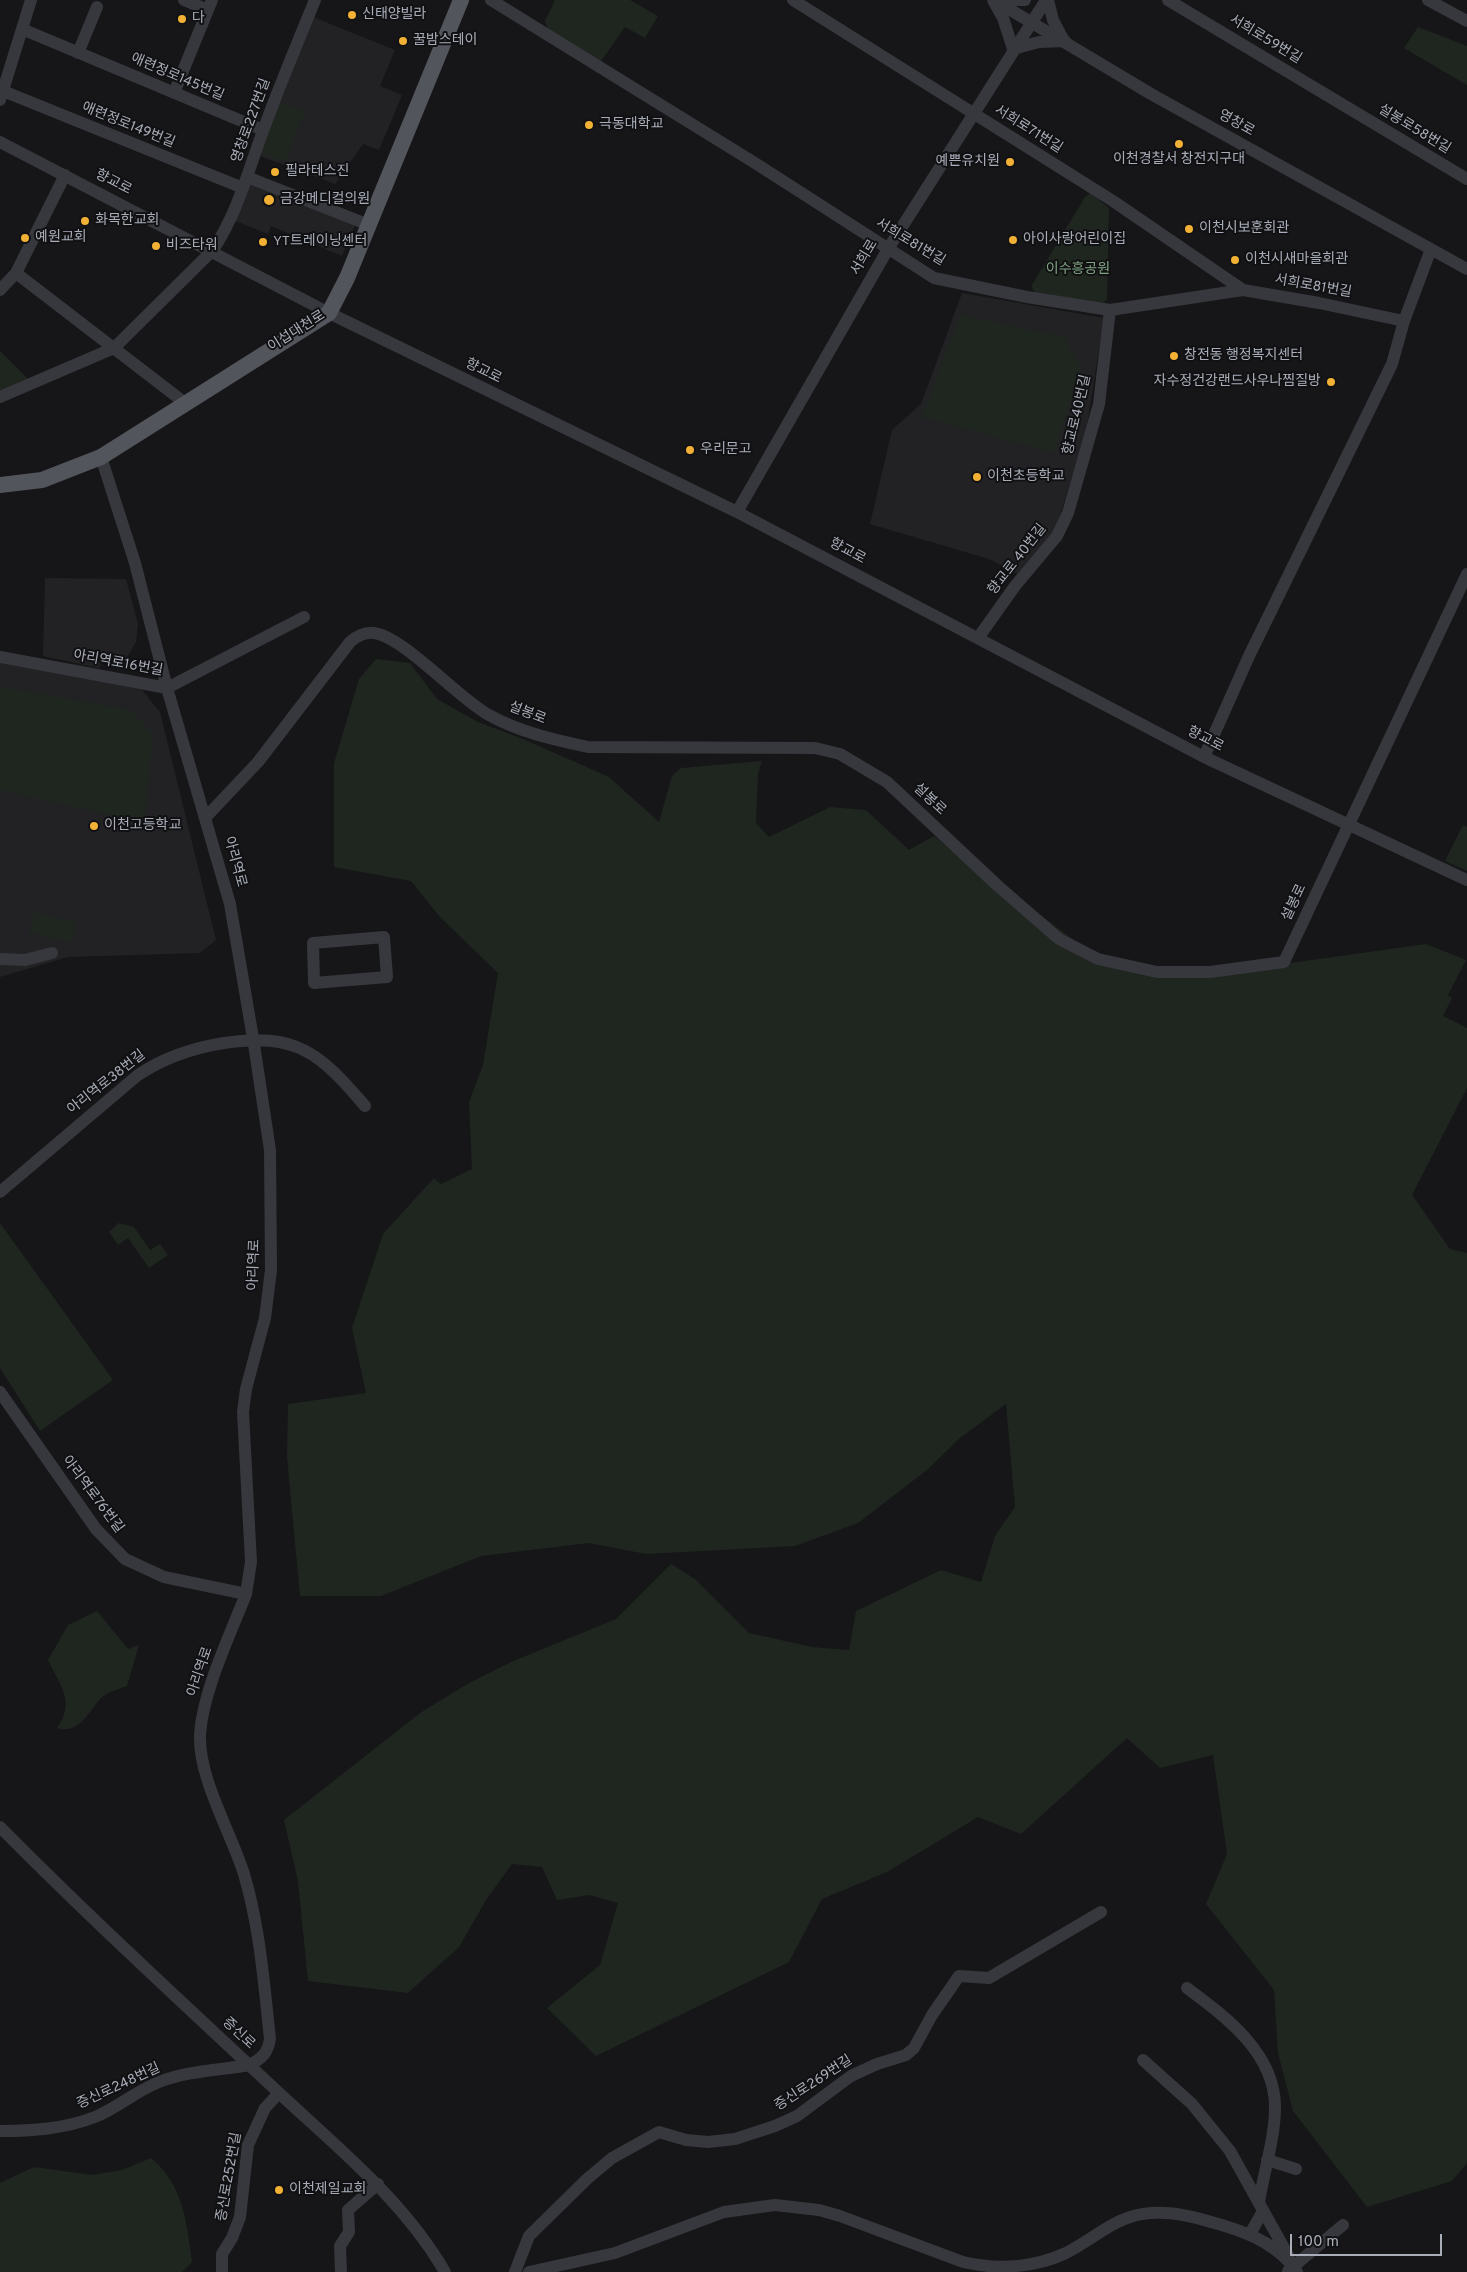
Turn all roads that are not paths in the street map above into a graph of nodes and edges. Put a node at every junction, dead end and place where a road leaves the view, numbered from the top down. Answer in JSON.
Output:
{"nodes":[{"id":1,"x":31,"y":0,"type":"edge"},
{"id":2,"x":184,"y":0,"type":"edge"},
{"id":3,"x":315,"y":0,"type":"edge"},
{"id":4,"x":461,"y":0,"type":"edge"},
{"id":5,"x":491,"y":0,"type":"edge"},
{"id":6,"x":794,"y":0,"type":"edge"},
{"id":7,"x":994,"y":0,"type":"edge"},
{"id":8,"x":999,"y":0,"type":"edge"},
{"id":9,"x":1025,"y":0,"type":"edge"},
{"id":10,"x":1047,"y":0,"type":"edge"},
{"id":11,"x":1168,"y":0,"type":"edge"},
{"id":12,"x":1428,"y":0,"type":"edge"},
{"id":13,"x":210,"y":5,"type":"edge"},
{"id":14,"x":97,"y":8,"type":"dead end"},
{"id":15,"x":1031,"y":21,"type":"junction"},
{"id":16,"x":1467,"y":21,"type":"edge"},
{"id":17,"x":22,"y":29,"type":"junction"},
{"id":18,"x":1064,"y":41,"type":"junction"},
{"id":19,"x":1013,"y":49,"type":"junction"},
{"id":20,"x":78,"y":53,"type":"junction"},
{"id":21,"x":174,"y":93,"type":"junction"},
{"id":22,"x":1,"y":96,"type":"edge"},
{"id":23,"x":1346,"y":106,"type":"joint"},
{"id":24,"x":972,"y":113,"type":"junction"},
{"id":25,"x":263,"y":130,"type":"junction"},
{"id":26,"x":0,"y":142,"type":"edge"},
{"id":27,"x":65,"y":175,"type":"junction"},
{"id":28,"x":1467,"y":179,"type":"edge"},
{"id":29,"x":245,"y":183,"type":"junction"},
{"id":30,"x":369,"y":226,"type":"junction"},
{"id":31,"x":888,"y":249,"type":"junction"},
{"id":32,"x":1431,"y":249,"type":"junction"},
{"id":33,"x":212,"y":251,"type":"junction"},
{"id":34,"x":1467,"y":269,"type":"edge"},
{"id":35,"x":16,"y":273,"type":"junction"},
{"id":36,"x":0,"y":290,"type":"edge"},
{"id":37,"x":1243,"y":290,"type":"junction"},
{"id":38,"x":1110,"y":310,"type":"junction"},
{"id":39,"x":329,"y":314,"type":"junction"},
{"id":40,"x":1404,"y":321,"type":"junction"},
{"id":41,"x":114,"y":348,"type":"junction"},
{"id":42,"x":0,"y":397,"type":"edge"},
{"id":43,"x":185,"y":403,"type":"junction"},
{"id":44,"x":101,"y":457,"type":"junction"},
{"id":45,"x":0,"y":485,"type":"edge"},
{"id":46,"x":1073,"y":496,"type":"joint"},
{"id":47,"x":736,"y":512,"type":"junction"},
{"id":48,"x":1467,"y":574,"type":"edge"},
{"id":49,"x":304,"y":617,"type":"dead end"},
{"id":50,"x":978,"y":638,"type":"junction"},
{"id":51,"x":0,"y":657,"type":"edge"},
{"id":52,"x":167,"y":688,"type":"junction"},
{"id":53,"x":1204,"y":757,"type":"junction"},
{"id":54,"x":206,"y":817,"type":"junction"},
{"id":55,"x":1347,"y":825,"type":"junction"},
{"id":56,"x":1467,"y":880,"type":"edge"},
{"id":57,"x":52,"y":953,"type":"dead end"},
{"id":58,"x":0,"y":959,"type":"edge"},
{"id":59,"x":387,"y":977,"type":"joint"},
{"id":60,"x":253,"y":1038,"type":"junction"},
{"id":61,"x":365,"y":1106,"type":"dead end"},
{"id":62,"x":0,"y":1192,"type":"edge"},
{"id":63,"x":0,"y":1392,"type":"edge"},
{"id":64,"x":246,"y":1594,"type":"junction"},
{"id":65,"x":0,"y":1827,"type":"edge"},
{"id":66,"x":1101,"y":1912,"type":"dead end"},
{"id":67,"x":1187,"y":1988,"type":"dead end"},
{"id":68,"x":1143,"y":2060,"type":"dead end"},
{"id":69,"x":250,"y":2065,"type":"junction"},
{"id":70,"x":279,"y":2092,"type":"junction"},
{"id":71,"x":0,"y":2132,"type":"edge"},
{"id":72,"x":1266,"y":2160,"type":"junction"},
{"id":73,"x":1296,"y":2169,"type":"dead end"},
{"id":74,"x":378,"y":2184,"type":"junction"},
{"id":75,"x":1261,"y":2206,"type":"junction"},
{"id":76,"x":1344,"y":2225,"type":"dead end"},
{"id":77,"x":1250,"y":2234,"type":"junction"},
{"id":78,"x":1293,"y":2271,"type":"edge"},
{"id":79,"x":222,"y":2272,"type":"edge"},
{"id":80,"x":341,"y":2272,"type":"edge"},
{"id":81,"x":445,"y":2272,"type":"edge"},
{"id":82,"x":515,"y":2272,"type":"edge"},
{"id":83,"x":529,"y":2272,"type":"edge"}],
"edges":[{"from":1,"to":17,"type":"street"},
{"from":2,"to":13,"type":"street"},
{"from":3,"to":25,"type":"street","name":"영창로227번길"},
{"from":4,"to":30,"type":"main road","name":"이섭대천로"},
{"from":5,"to":31,"type":"street","name":"서희로81번길"},
{"from":6,"to":24,"type":"street","name":"서희로71번길"},
{"from":7,"to":15,"type":"street","name":"영창로"},
{"from":7,"to":19,"type":"street"},
{"from":8,"to":9,"type":"street"},
{"from":10,"to":15,"type":"street","name":"서희로"},
{"from":10,"to":18,"type":"street"},
{"from":11,"to":23,"type":"street","name":"서희로59번길"},
{"from":12,"to":16,"type":"street"},
{"from":13,"to":21,"type":"street"},
{"from":14,"to":20,"type":"street"},
{"from":15,"to":18,"type":"street","name":"영창로"},
{"from":15,"to":19,"type":"street","name":"서희로"},
{"from":17,"to":20,"type":"street","name":"애련정로145번길"},
{"from":17,"to":22,"type":"street"},
{"from":18,"to":19,"type":"street"},
{"from":18,"to":32,"type":"street","name":"영창로"},
{"from":19,"to":24,"type":"street","name":"서희로"},
{"from":20,"to":21,"type":"street","name":"애련정로145번길"},
{"from":21,"to":25,"type":"street","name":"애련정로145번길"},
{"from":22,"to":29,"type":"street","name":"애련정로149번길"},
{"from":23,"to":28,"type":"street","name":"설봉로58번길"},
{"from":24,"to":31,"type":"street","name":"서희로"},
{"from":24,"to":37,"type":"street","name":"서희로71번길"},
{"from":25,"to":29,"type":"street","name":"영창로227번길"},
{"from":26,"to":27,"type":"street","name":"향교로"},
{"from":27,"to":33,"type":"street","name":"향교로"},
{"from":27,"to":35,"type":"street"},
{"from":29,"to":30,"type":"street"},
{"from":29,"to":33,"type":"street","name":"영창로227번길"},
{"from":30,"to":39,"type":"main road","name":"이섭대천로"},
{"from":31,"to":38,"type":"street","name":"서희로81번길"},
{"from":31,"to":47,"type":"street","name":"서희로"},
{"from":32,"to":34,"type":"street","name":"영창로"},
{"from":32,"to":40,"type":"street"},
{"from":33,"to":39,"type":"street","name":"향교로"},
{"from":33,"to":41,"type":"street"},
{"from":35,"to":36,"type":"street"},
{"from":35,"to":41,"type":"street"},
{"from":37,"to":38,"type":"street","name":"서희로81번길"},
{"from":37,"to":40,"type":"street","name":"서희로81번길"},
{"from":38,"to":46,"type":"street","name":"향교로40번길"},
{"from":39,"to":43,"type":"main road","name":"이섭대천로"},
{"from":39,"to":47,"type":"street","name":"향교로"},
{"from":40,"to":53,"type":"street"},
{"from":41,"to":42,"type":"street"},
{"from":41,"to":43,"type":"street"},
{"from":43,"to":44,"type":"main road","name":"이섭대천로"},
{"from":44,"to":45,"type":"main road","name":"이섭대천로"},
{"from":44,"to":52,"type":"street","name":"아리역로"},
{"from":46,"to":50,"type":"street","name":"향교로 40번길"},
{"from":47,"to":50,"type":"street","name":"향교로"},
{"from":48,"to":55,"type":"street","name":"설봉로"},
{"from":49,"to":52,"type":"street","name":"아리역로16번길"},
{"from":50,"to":53,"type":"street","name":"향교로"},
{"from":51,"to":52,"type":"street","name":"아리역로16번길"},
{"from":52,"to":54,"type":"street","name":"아리역로"},
{"from":53,"to":55,"type":"street","name":"향교로"},
{"from":54,"to":55,"type":"street","name":"설봉로"},
{"from":54,"to":60,"type":"street","name":"아리역로"},
{"from":55,"to":56,"type":"street","name":"향교로"},
{"from":57,"to":58,"type":"street"},
{"from":59,"to":59,"type":"street"},
{"from":60,"to":61,"type":"street","name":"아리역로38번길"},
{"from":60,"to":62,"type":"street","name":"아리역로38번길"},
{"from":60,"to":64,"type":"street","name":"아리역로"},
{"from":63,"to":64,"type":"street","name":"아리역로76번길"},
{"from":64,"to":69,"type":"street","name":"아리역로"},
{"from":65,"to":69,"type":"street","name":"증신로"},
{"from":66,"to":82,"type":"street","name":"증신로269번길"},
{"from":67,"to":72,"type":"street"},
{"from":68,"to":75,"type":"street"},
{"from":69,"to":70,"type":"street","name":"증신로"},
{"from":69,"to":71,"type":"street","name":"증신로248번길"},
{"from":70,"to":74,"type":"street","name":"증신로"},
{"from":70,"to":79,"type":"street","name":"증신로252번길"},
{"from":72,"to":73,"type":"street"},
{"from":72,"to":75,"type":"street"},
{"from":74,"to":80,"type":"street"},
{"from":74,"to":81,"type":"street","name":"증신로"},
{"from":75,"to":77,"type":"street"},
{"from":75,"to":78,"type":"street"},
{"from":76,"to":78,"type":"street"},
{"from":77,"to":78,"type":"street"},
{"from":77,"to":83,"type":"street"}]}
